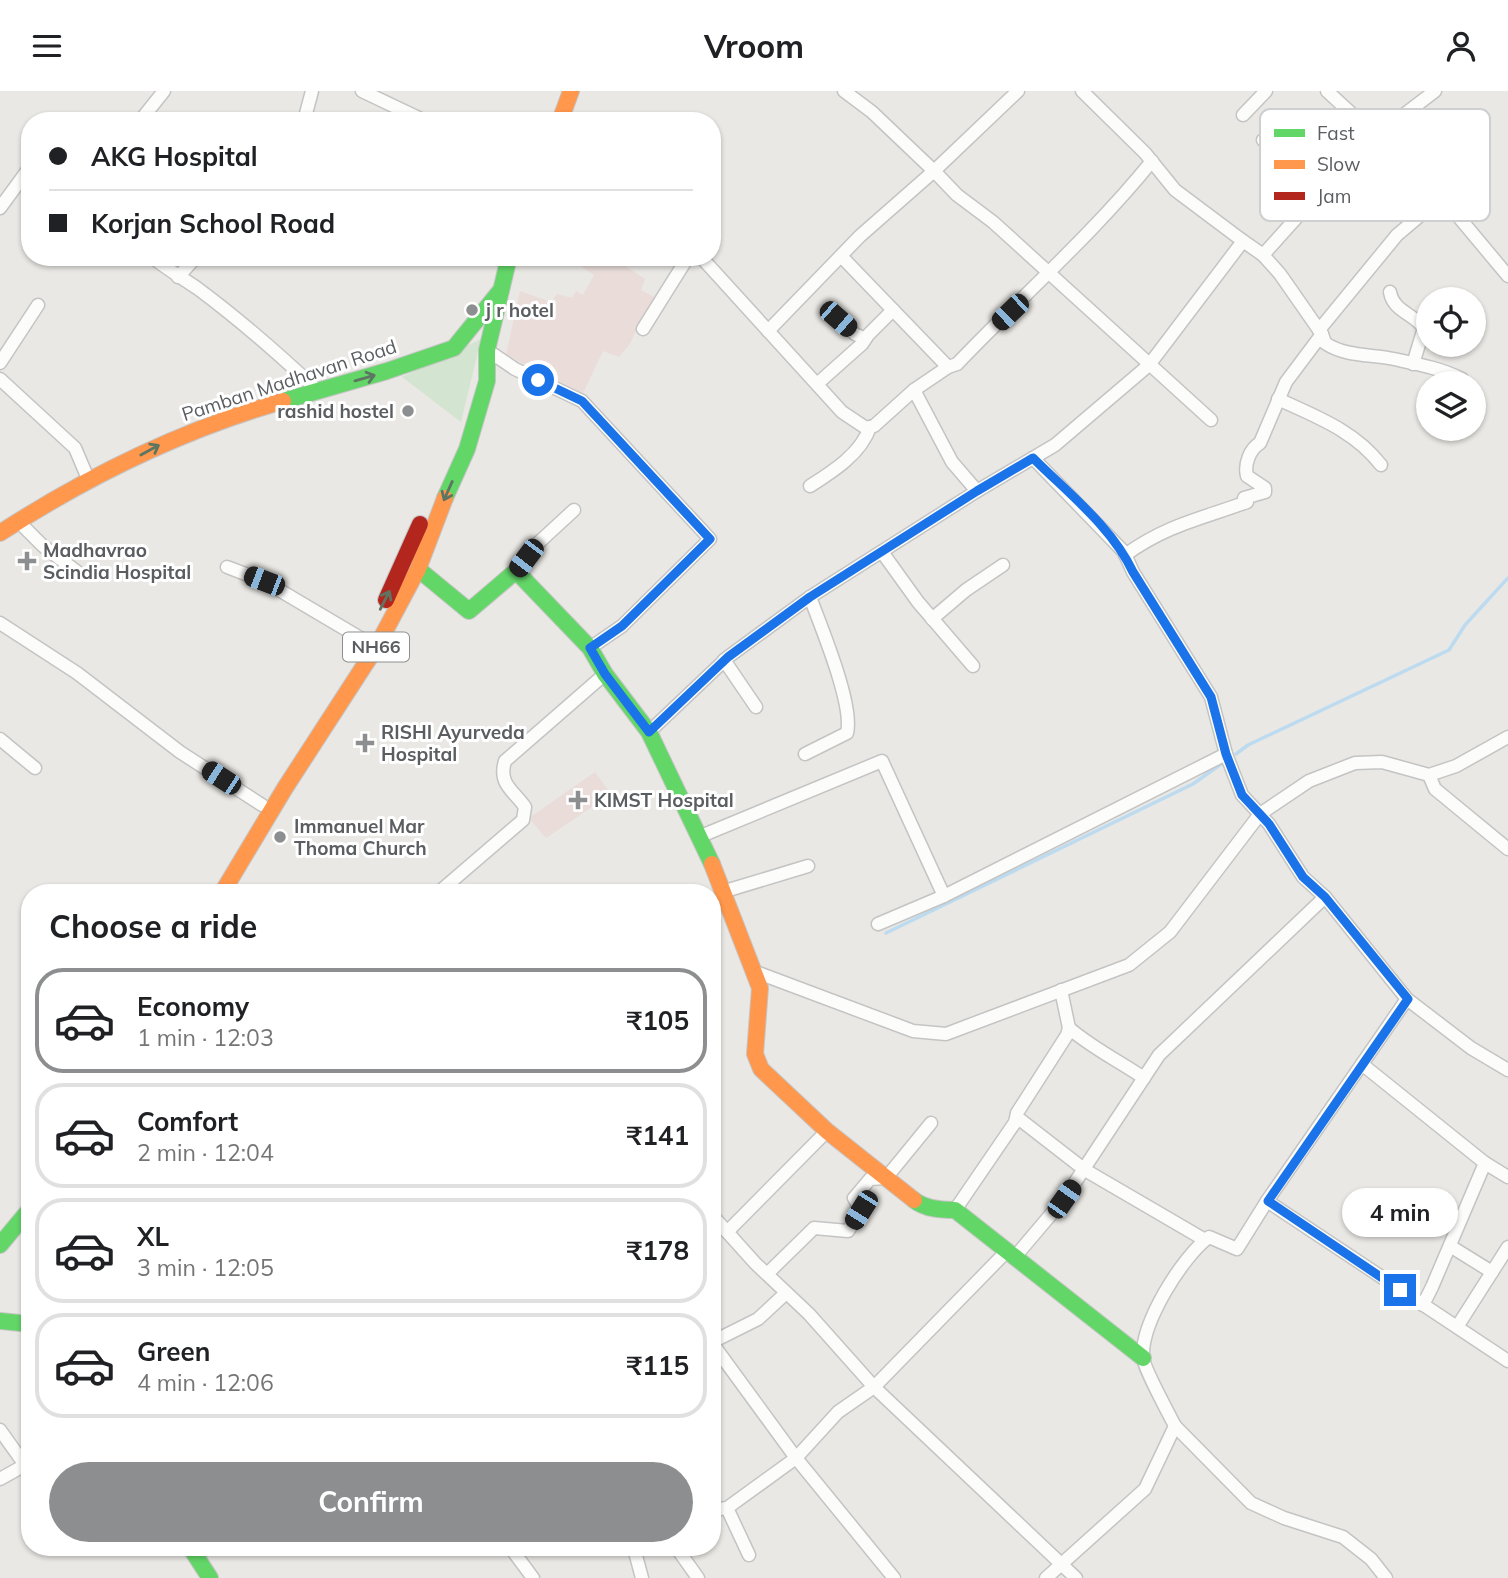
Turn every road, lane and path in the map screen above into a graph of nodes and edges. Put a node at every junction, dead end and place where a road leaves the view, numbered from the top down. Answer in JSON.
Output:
{"nodes":[{"id":1,"x":164,"y":91,"type":"edge"},
{"id":2,"x":312,"y":91,"type":"edge"},
{"id":3,"x":362,"y":91,"type":"edge"},
{"id":4,"x":561,"y":91,"type":"edge"},
{"id":5,"x":571,"y":91,"type":"edge"},
{"id":6,"x":844,"y":91,"type":"edge"},
{"id":7,"x":1018,"y":91,"type":"edge"},
{"id":8,"x":1082,"y":91,"type":"edge"},
{"id":9,"x":1266,"y":91,"type":"edge"},
{"id":10,"x":1327,"y":91,"type":"edge"},
{"id":11,"x":1435,"y":91,"type":"edge"},
{"id":12,"x":1346,"y":109,"type":"edge"},
{"id":13,"x":1412,"y":109,"type":"edge"},
{"id":14,"x":147,"y":112,"type":"edge"},
{"id":15,"x":306,"y":112,"type":"edge"},
{"id":16,"x":406,"y":112,"type":"edge"},
{"id":17,"x":553,"y":112,"type":"edge"},
{"id":18,"x":563,"y":112,"type":"edge"},
{"id":19,"x":1243,"y":115,"type":"dead end"},
{"id":20,"x":1152,"y":161,"type":"junction"},
{"id":21,"x":934,"y":171,"type":"junction"},
{"id":22,"x":21,"y":179,"type":"edge"},
{"id":23,"x":0,"y":208,"type":"edge"},
{"id":24,"x":1293,"y":221,"type":"edge"},
{"id":25,"x":1414,"y":221,"type":"edge"},
{"id":26,"x":1462,"y":221,"type":"edge"},
{"id":27,"x":1243,"y":241,"type":"junction"},
{"id":28,"x":1263,"y":255,"type":"junction"},
{"id":29,"x":841,"y":256,"type":"junction"},
{"id":30,"x":164,"y":266,"type":"edge"},
{"id":31,"x":188,"y":266,"type":"edge"},
{"id":32,"x":507,"y":266,"type":"edge"},
{"id":33,"x":682,"y":266,"type":"edge"},
{"id":34,"x":709,"y":266,"type":"edge"},
{"id":35,"x":1048,"y":274,"type":"junction"},
{"id":36,"x":1508,"y":276,"type":"edge"},
{"id":37,"x":178,"y":277,"type":"junction"},
{"id":38,"x":502,"y":289,"type":"junction"},
{"id":39,"x":1390,"y":292,"type":"dead end"},
{"id":40,"x":38,"y":305,"type":"dead end"},
{"id":41,"x":893,"y":310,"type":"junction"},
{"id":42,"x":838,"y":319,"type":"dead end"},
{"id":43,"x":643,"y":329,"type":"dead end"},
{"id":44,"x":768,"y":331,"type":"junction"},
{"id":45,"x":1320,"y":332,"type":"junction"},
{"id":46,"x":865,"y":339,"type":"junction"},
{"id":47,"x":0,"y":363,"type":"edge"},
{"id":48,"x":1413,"y":364,"type":"junction"},
{"id":49,"x":1149,"y":365,"type":"junction"},
{"id":50,"x":485,"y":367,"type":"junction"},
{"id":51,"x":948,"y":367,"type":"junction"},
{"id":52,"x":1443,"y":371,"type":"edge"},
{"id":53,"x":0,"y":379,"type":"edge"},
{"id":54,"x":817,"y":384,"type":"junction"},
{"id":55,"x":914,"y":390,"type":"junction"},
{"id":56,"x":318,"y":391,"type":"junction"},
{"id":57,"x":1278,"y":399,"type":"junction"},
{"id":58,"x":1212,"y":420,"type":"dead end"},
{"id":59,"x":870,"y":427,"type":"junction"},
{"id":60,"x":1033,"y":458,"type":"junction"},
{"id":61,"x":1381,"y":465,"type":"dead end"},
{"id":62,"x":89,"y":481,"type":"junction"},
{"id":63,"x":810,"y":486,"type":"dead end"},
{"id":64,"x":977,"y":491,"type":"junction"},
{"id":65,"x":574,"y":510,"type":"dead end"},
{"id":66,"x":429,"y":517,"type":"junction"},
{"id":67,"x":18,"y":521,"type":"junction"},
{"id":68,"x":0,"y":533,"type":"edge"},
{"id":69,"x":882,"y":552,"type":"junction"},
{"id":70,"x":1125,"y":555,"type":"junction"},
{"id":71,"x":1003,"y":565,"type":"dead end"},
{"id":72,"x":227,"y":567,"type":"dead end"},
{"id":73,"x":418,"y":569,"type":"junction"},
{"id":74,"x":516,"y":571,"type":"junction"},
{"id":75,"x":80,"y":574,"type":"dead end"},
{"id":76,"x":810,"y":597,"type":"junction"},
{"id":77,"x":932,"y":619,"type":"junction"},
{"id":78,"x":0,"y":622,"type":"edge"},
{"id":79,"x":367,"y":642,"type":"junction"},
{"id":80,"x":590,"y":648,"type":"junction"},
{"id":81,"x":724,"y":660,"type":"junction"},
{"id":82,"x":973,"y":666,"type":"dead end"},
{"id":83,"x":605,"y":674,"type":"junction"},
{"id":84,"x":756,"y":707,"type":"dead end"},
{"id":85,"x":649,"y":732,"type":"junction"},
{"id":86,"x":1508,"y":737,"type":"edge"},
{"id":87,"x":0,"y":739,"type":"edge"},
{"id":88,"x":805,"y":754,"type":"dead end"},
{"id":89,"x":1226,"y":754,"type":"junction"},
{"id":90,"x":36,"y":768,"type":"dead end"},
{"id":91,"x":1429,"y":775,"type":"junction"},
{"id":92,"x":262,"y":805,"type":"junction"},
{"id":93,"x":1260,"y":814,"type":"junction"},
{"id":94,"x":701,"y":836,"type":"junction"},
{"id":95,"x":1508,"y":849,"type":"edge"},
{"id":96,"x":808,"y":866,"type":"dead end"},
{"id":97,"x":215,"y":884,"type":"edge"},
{"id":98,"x":227,"y":884,"type":"edge"},
{"id":99,"x":448,"y":884,"type":"edge"},
{"id":100,"x":719,"y":884,"type":"edge"},
{"id":101,"x":722,"y":891,"type":"joint"},
{"id":102,"x":944,"y":896,"type":"junction"},
{"id":103,"x":1325,"y":897,"type":"junction"},
{"id":104,"x":878,"y":924,"type":"dead end"},
{"id":105,"x":753,"y":971,"type":"junction"},
{"id":106,"x":1060,"y":990,"type":"junction"},
{"id":107,"x":1408,"y":999,"type":"junction"},
{"id":108,"x":1069,"y":1028,"type":"junction"},
{"id":109,"x":1363,"y":1065,"type":"junction"},
{"id":110,"x":1508,"y":1070,"type":"edge"},
{"id":111,"x":1144,"y":1078,"type":"junction"},
{"id":112,"x":931,"y":1123,"type":"dead end"},
{"id":113,"x":1014,"y":1123,"type":"junction"},
{"id":114,"x":827,"y":1131,"type":"junction"},
{"id":115,"x":1485,"y":1163,"type":"junction"},
{"id":116,"x":1085,"y":1170,"type":"junction"},
{"id":117,"x":1508,"y":1177,"type":"edge"},
{"id":118,"x":886,"y":1178,"type":"junction"},
{"id":119,"x":1268,"y":1201,"type":"junction"},
{"id":120,"x":955,"y":1210,"type":"junction"},
{"id":121,"x":21,"y":1220,"type":"edge"},
{"id":122,"x":721,"y":1225,"type":"edge"},
{"id":123,"x":727,"y":1232,"type":"junction"},
{"id":124,"x":21,"y":1239,"type":"edge"},
{"id":125,"x":1205,"y":1240,"type":"junction"},
{"id":126,"x":0,"y":1245,"type":"edge"},
{"id":127,"x":1450,"y":1246,"type":"junction"},
{"id":128,"x":1508,"y":1247,"type":"edge"},
{"id":129,"x":1010,"y":1255,"type":"junction"},
{"id":130,"x":0,"y":1262,"type":"edge"},
{"id":131,"x":1492,"y":1272,"type":"junction"},
{"id":132,"x":767,"y":1274,"type":"junction"},
{"id":133,"x":786,"y":1293,"type":"junction"},
{"id":134,"x":1423,"y":1305,"type":"junction"},
{"id":135,"x":0,"y":1321,"type":"edge"},
{"id":136,"x":21,"y":1323,"type":"edge"},
{"id":137,"x":1457,"y":1328,"type":"junction"},
{"id":138,"x":721,"y":1338,"type":"edge"},
{"id":139,"x":721,"y":1355,"type":"edge"},
{"id":140,"x":1143,"y":1358,"type":"junction"},
{"id":141,"x":1508,"y":1361,"type":"edge"},
{"id":142,"x":874,"y":1387,"type":"junction"},
{"id":143,"x":1175,"y":1426,"type":"junction"},
{"id":144,"x":0,"y":1430,"type":"edge"},
{"id":145,"x":21,"y":1456,"type":"edge"},
{"id":146,"x":796,"y":1458,"type":"junction"},
{"id":147,"x":21,"y":1467,"type":"edge"},
{"id":148,"x":0,"y":1479,"type":"edge"},
{"id":149,"x":727,"y":1508,"type":"junction"},
{"id":150,"x":721,"y":1509,"type":"edge"},
{"id":151,"x":749,"y":1555,"type":"dead end"},
{"id":152,"x":196,"y":1556,"type":"edge"},
{"id":153,"x":517,"y":1556,"type":"edge"},
{"id":154,"x":636,"y":1556,"type":"edge"},
{"id":155,"x":682,"y":1556,"type":"edge"},
{"id":156,"x":1061,"y":1564,"type":"junction"},
{"id":157,"x":210,"y":1578,"type":"edge"},
{"id":158,"x":533,"y":1578,"type":"edge"},
{"id":159,"x":642,"y":1578,"type":"edge"},
{"id":160,"x":698,"y":1578,"type":"edge"},
{"id":161,"x":894,"y":1578,"type":"edge"},
{"id":162,"x":1046,"y":1578,"type":"edge"},
{"id":163,"x":1076,"y":1578,"type":"edge"},
{"id":164,"x":1386,"y":1578,"type":"edge"}],
"edges":[{"from":1,"to":14,"type":"street"},
{"from":2,"to":15,"type":"street"},
{"from":3,"to":16,"type":"street"},
{"from":4,"to":17,"type":"main road"},
{"from":5,"to":18,"type":"main road"},
{"from":6,"to":21,"type":"street"},
{"from":7,"to":21,"type":"street"},
{"from":8,"to":20,"type":"street"},
{"from":9,"to":19,"type":"street"},
{"from":10,"to":12,"type":"street"},
{"from":11,"to":13,"type":"street"},
{"from":20,"to":27,"type":"street"},
{"from":20,"to":35,"type":"street"},
{"from":21,"to":29,"type":"street"},
{"from":21,"to":35,"type":"street"},
{"from":22,"to":23,"type":"street"},
{"from":24,"to":28,"type":"street"},
{"from":25,"to":45,"type":"street"},
{"from":26,"to":36,"type":"street"},
{"from":27,"to":28,"type":"street"},
{"from":27,"to":49,"type":"street"},
{"from":28,"to":45,"type":"street"},
{"from":29,"to":41,"type":"street"},
{"from":29,"to":44,"type":"street"},
{"from":30,"to":37,"type":"street"},
{"from":31,"to":37,"type":"street"},
{"from":32,"to":38,"type":"main road","number":"NH66"},
{"from":33,"to":43,"type":"street"},
{"from":34,"to":44,"type":"street"},
{"from":35,"to":49,"type":"street"},
{"from":35,"to":51,"type":"street"},
{"from":37,"to":56,"type":"street"},
{"from":38,"to":50,"type":"main road","number":"NH66"},
{"from":56,"to":38,"type":"main road","name":"Pamban Madhavan Road","one_way":true},
{"from":39,"to":48,"type":"street"},
{"from":40,"to":47,"type":"street"},
{"from":41,"to":46,"type":"street"},
{"from":41,"to":51,"type":"street"},
{"from":42,"to":46,"type":"street"},
{"from":44,"to":54,"type":"street"},
{"from":45,"to":48,"type":"street"},
{"from":45,"to":57,"type":"street"},
{"from":46,"to":54,"type":"street"},
{"from":48,"to":52,"type":"street"},
{"from":49,"to":58,"type":"street"},
{"from":49,"to":60,"type":"street"},
{"from":50,"to":66,"type":"main road","number":"NH66"},
{"from":50,"to":80,"type":"street"},
{"from":51,"to":55,"type":"street"},
{"from":53,"to":62,"type":"street"},
{"from":54,"to":59,"type":"street"},
{"from":55,"to":59,"type":"street"},
{"from":55,"to":64,"type":"street"},
{"from":62,"to":56,"type":"main road","name":"Pamban Madhavan Road","one_way":true},
{"from":57,"to":61,"type":"street"},
{"from":57,"to":70,"type":"street"},
{"from":59,"to":63,"type":"street"},
{"from":60,"to":64,"type":"street"},
{"from":60,"to":70,"type":"street"},
{"from":62,"to":67,"type":"main road","name":"Pamban Madhavan Road"},
{"from":64,"to":69,"type":"street"},
{"from":65,"to":74,"type":"street"},
{"from":66,"to":73,"type":"main road","number":"NH66"},
{"from":79,"to":66,"type":"main road","number":"NH66","one_way":true},
{"from":67,"to":68,"type":"main road","name":"Pamban Madhavan Road"},
{"from":67,"to":75,"type":"street"},
{"from":69,"to":76,"type":"street"},
{"from":69,"to":77,"type":"street"},
{"from":70,"to":89,"type":"street"},
{"from":71,"to":77,"type":"street"},
{"from":72,"to":79,"type":"street"},
{"from":73,"to":74,"type":"main road"},
{"from":73,"to":98,"type":"main road","number":"NH66"},
{"from":74,"to":80,"type":"main road"},
{"from":76,"to":81,"type":"street"},
{"from":76,"to":88,"type":"street"},
{"from":77,"to":82,"type":"street"},
{"from":78,"to":92,"type":"street"},
{"from":79,"to":92,"type":"main road","number":"NH66"},
{"from":80,"to":83,"type":"main road"},
{"from":81,"to":84,"type":"street"},
{"from":81,"to":85,"type":"street"},
{"from":83,"to":85,"type":"main road"},
{"from":83,"to":99,"type":"street"},
{"from":85,"to":94,"type":"main road"},
{"from":86,"to":91,"type":"street"},
{"from":87,"to":90,"type":"street"},
{"from":89,"to":93,"type":"street"},
{"from":89,"to":102,"type":"street"},
{"from":91,"to":93,"type":"street"},
{"from":91,"to":95,"type":"street"},
{"from":92,"to":97,"type":"main road","number":"NH66"},
{"from":93,"to":103,"type":"street"},
{"from":93,"to":106,"type":"street"},
{"from":94,"to":100,"type":"main road"},
{"from":94,"to":102,"type":"street"},
{"from":96,"to":101,"type":"street"},
{"from":101,"to":105,"type":"main road"},
{"from":102,"to":104,"type":"street"},
{"from":103,"to":107,"type":"street"},
{"from":103,"to":111,"type":"street"},
{"from":105,"to":106,"type":"street"},
{"from":105,"to":114,"type":"main road"},
{"from":106,"to":108,"type":"street"},
{"from":107,"to":109,"type":"street"},
{"from":107,"to":110,"type":"street"},
{"from":108,"to":111,"type":"street"},
{"from":108,"to":113,"type":"street"},
{"from":109,"to":115,"type":"street"},
{"from":109,"to":119,"type":"street"},
{"from":111,"to":116,"type":"street"},
{"from":112,"to":118,"type":"street"},
{"from":113,"to":116,"type":"street"},
{"from":113,"to":120,"type":"street"},
{"from":114,"to":118,"type":"main road"},
{"from":114,"to":123,"type":"street"},
{"from":115,"to":117,"type":"street"},
{"from":115,"to":127,"type":"street"},
{"from":116,"to":125,"type":"street"},
{"from":116,"to":129,"type":"street"},
{"from":118,"to":120,"type":"main road"},
{"from":118,"to":132,"type":"street"},
{"from":119,"to":125,"type":"street"},
{"from":119,"to":134,"type":"street"},
{"from":120,"to":129,"type":"main road"},
{"from":121,"to":126,"type":"main road"},
{"from":122,"to":123,"type":"street"},
{"from":123,"to":132,"type":"street"},
{"from":124,"to":130,"type":"main road"},
{"from":125,"to":140,"type":"street"},
{"from":127,"to":131,"type":"street"},
{"from":127,"to":134,"type":"street"},
{"from":128,"to":131,"type":"street"},
{"from":129,"to":140,"type":"main road"},
{"from":129,"to":142,"type":"street"},
{"from":131,"to":137,"type":"street"},
{"from":132,"to":133,"type":"street"},
{"from":133,"to":138,"type":"street"},
{"from":133,"to":142,"type":"street"},
{"from":134,"to":137,"type":"street"},
{"from":135,"to":136,"type":"main road"},
{"from":137,"to":141,"type":"street"},
{"from":139,"to":146,"type":"street"},
{"from":140,"to":143,"type":"street"},
{"from":142,"to":146,"type":"street"},
{"from":142,"to":156,"type":"street"},
{"from":143,"to":156,"type":"street"},
{"from":143,"to":164,"type":"street"},
{"from":144,"to":145,"type":"street"},
{"from":146,"to":149,"type":"street"},
{"from":146,"to":161,"type":"street"},
{"from":147,"to":148,"type":"street"},
{"from":149,"to":150,"type":"street"},
{"from":149,"to":151,"type":"street"},
{"from":152,"to":157,"type":"main road"},
{"from":153,"to":158,"type":"street"},
{"from":154,"to":159,"type":"street"},
{"from":155,"to":160,"type":"street"},
{"from":156,"to":162,"type":"street"},
{"from":156,"to":163,"type":"street"}]}
